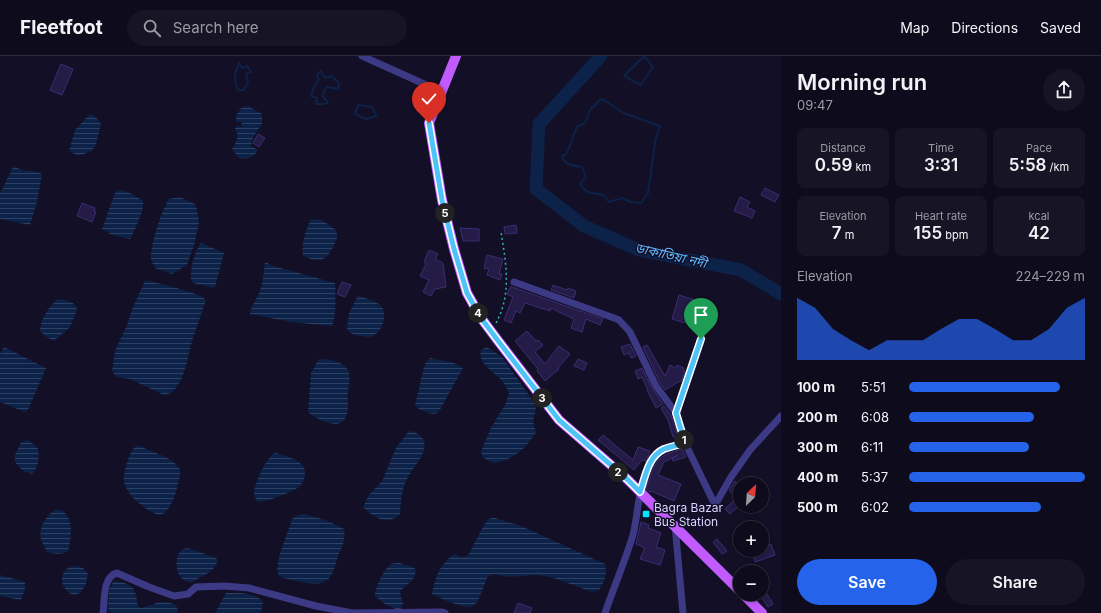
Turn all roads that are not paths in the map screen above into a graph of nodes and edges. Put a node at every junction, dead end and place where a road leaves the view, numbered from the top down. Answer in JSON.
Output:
{"nodes":[{"id":1,"x":362,"y":56,"type":"edge"},
{"id":2,"x":456,"y":56,"type":"edge"},
{"id":3,"x":442,"y":92,"type":"junction"},
{"id":4,"x":514,"y":282,"type":"dead end"},
{"id":5,"x":701,"y":339,"type":"dead end"},
{"id":6,"x":676,"y":413,"type":"junction"},
{"id":7,"x":781,"y":416,"type":"edge"},
{"id":8,"x":685,"y":443,"type":"junction"},
{"id":9,"x":640,"y":492,"type":"junction"},
{"id":10,"x":675,"y":526,"type":"junction"},
{"id":11,"x":733,"y":584,"type":"edge"},
{"id":12,"x":750,"y":601,"type":"edge"},
{"id":13,"x":102,"y":613,"type":"edge"},
{"id":14,"x":445,"y":613,"type":"edge"},
{"id":15,"x":605,"y":613,"type":"edge"},
{"id":16,"x":683,"y":613,"type":"edge"},
{"id":17,"x":762,"y":613,"type":"edge"}],
"edges":[{"from":1,"to":3,"type":"street"},
{"from":2,"to":3,"type":"main road"},
{"from":3,"to":9,"type":"main road"},
{"from":4,"to":6,"type":"street"},
{"from":5,"to":6,"type":"street"},
{"from":6,"to":8,"type":"street"},
{"from":7,"to":8,"type":"street"},
{"from":8,"to":9,"type":"street"},
{"from":9,"to":10,"type":"main road"},
{"from":9,"to":15,"type":"street"},
{"from":10,"to":11,"type":"main road"},
{"from":10,"to":16,"type":"street"},
{"from":12,"to":17,"type":"main road"},
{"from":13,"to":14,"type":"street"}]}
